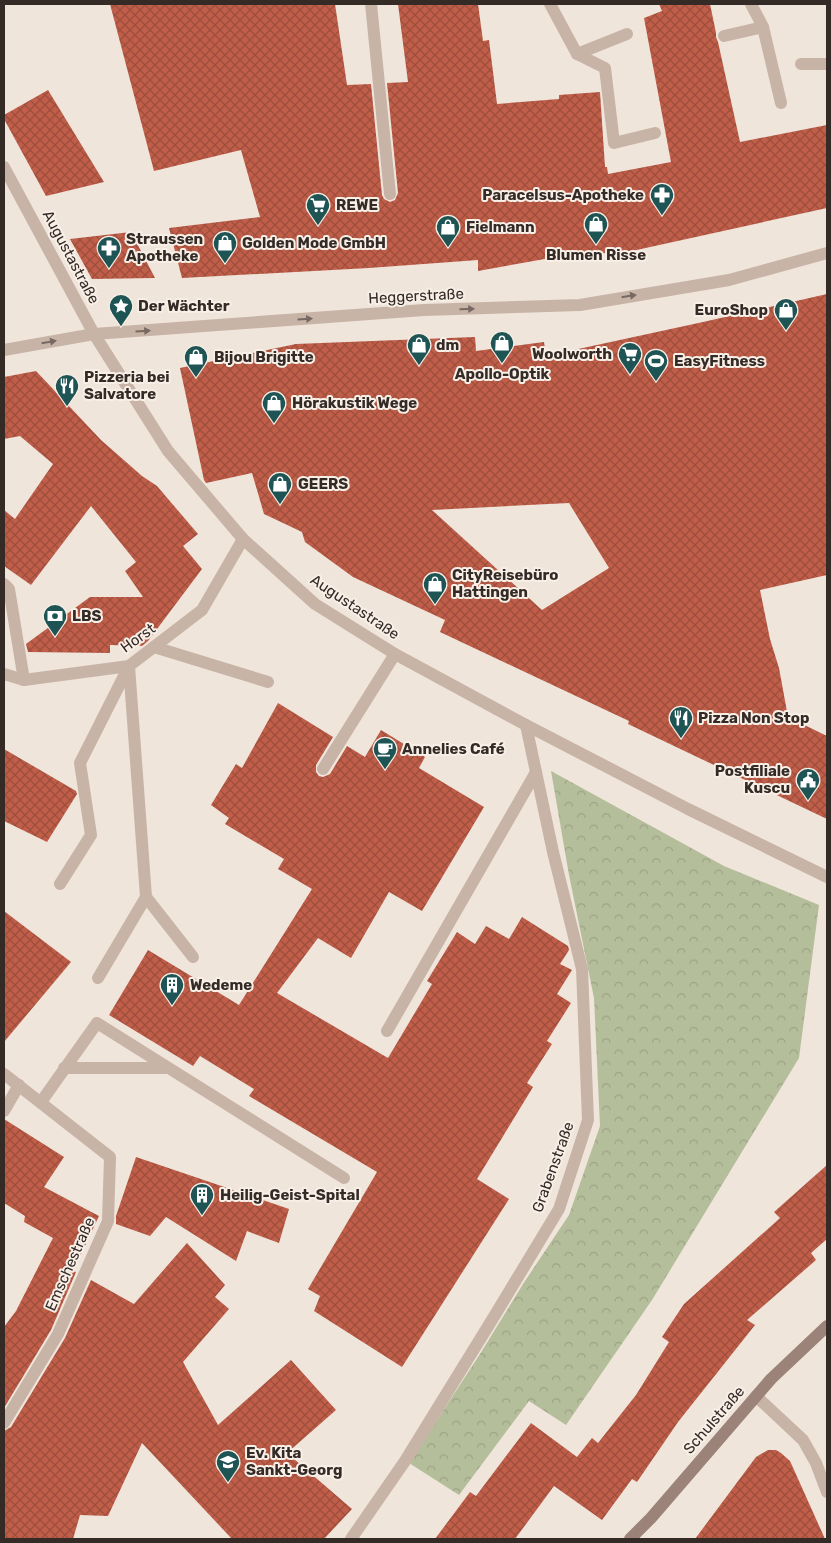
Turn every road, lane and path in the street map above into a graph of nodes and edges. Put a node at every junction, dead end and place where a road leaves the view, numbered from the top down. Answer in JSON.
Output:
{"nodes":[{"id":1,"x":371,"y":4,"type":"edge"},
{"id":2,"x":550,"y":4,"type":"edge"},
{"id":3,"x":751,"y":4,"type":"edge"},
{"id":4,"x":762,"y":27,"type":"junction"},
{"id":5,"x":627,"y":34,"type":"dead end"},
{"id":6,"x":724,"y":36,"type":"dead end"},
{"id":7,"x":577,"y":54,"type":"junction"},
{"id":8,"x":801,"y":64,"type":"dead end"},
{"id":9,"x":827,"y":64,"type":"edge"},
{"id":10,"x":780,"y":102,"type":"dead end"},
{"id":11,"x":655,"y":133,"type":"dead end"},
{"id":12,"x":4,"y":167,"type":"edge"},
{"id":13,"x":390,"y":194,"type":"dead end"},
{"id":14,"x":827,"y":253,"type":"edge"},
{"id":15,"x":94,"y":334,"type":"junction"},
{"id":16,"x":4,"y":350,"type":"edge"},
{"id":17,"x":243,"y":539,"type":"junction"},
{"id":18,"x":4,"y":584,"type":"edge"},
{"id":19,"x":154,"y":647,"type":"junction"},
{"id":20,"x":395,"y":654,"type":"junction"},
{"id":21,"x":129,"y":666,"type":"junction"},
{"id":22,"x":4,"y":674,"type":"edge"},
{"id":23,"x":24,"y":680,"type":"junction"},
{"id":24,"x":268,"y":682,"type":"dead end"},
{"id":25,"x":526,"y":725,"type":"junction"},
{"id":26,"x":323,"y":769,"type":"dead end"},
{"id":27,"x":536,"y":772,"type":"junction"},
{"id":28,"x":827,"y":877,"type":"edge"},
{"id":29,"x":60,"y":884,"type":"dead end"},
{"id":30,"x":146,"y":897,"type":"junction"},
{"id":31,"x":193,"y":957,"type":"dead end"},
{"id":32,"x":98,"y":978,"type":"dead end"},
{"id":33,"x":387,"y":1031,"type":"dead end"},
{"id":34,"x":64,"y":1068,"type":"junction"},
{"id":35,"x":168,"y":1068,"type":"junction"},
{"id":36,"x":4,"y":1074,"type":"edge"},
{"id":37,"x":19,"y":1085,"type":"junction"},
{"id":38,"x":41,"y":1102,"type":"junction"},
{"id":39,"x":4,"y":1111,"type":"edge"},
{"id":40,"x":344,"y":1178,"type":"dead end"},
{"id":41,"x":827,"y":1326,"type":"edge"},
{"id":42,"x":756,"y":1396,"type":"junction"},
{"id":43,"x":4,"y":1423,"type":"edge"},
{"id":44,"x":827,"y":1492,"type":"edge"},
{"id":45,"x":351,"y":1539,"type":"edge"},
{"id":46,"x":630,"y":1539,"type":"edge"}],
"edges":[{"from":1,"to":13,"type":"street"},
{"from":2,"to":7,"type":"street"},
{"from":3,"to":4,"type":"street"},
{"from":4,"to":6,"type":"street"},
{"from":4,"to":10,"type":"street"},
{"from":5,"to":7,"type":"street"},
{"from":7,"to":11,"type":"street"},
{"from":8,"to":9,"type":"street"},
{"from":12,"to":15,"type":"street","name":"Augustastraße"},
{"from":15,"to":14,"type":"street","name":"Heggerstraße","one_way":true},
{"from":16,"to":15,"type":"street","name":"Heggerstraße","one_way":true},
{"from":15,"to":17,"type":"street","name":"Augustastraße"},
{"from":17,"to":19,"type":"street","name":"Horst"},
{"from":17,"to":20,"type":"street","name":"Augustastraße"},
{"from":18,"to":23,"type":"street"},
{"from":19,"to":21,"type":"street","name":"Horst"},
{"from":19,"to":24,"type":"street"},
{"from":20,"to":25,"type":"street","name":"Augustastraße"},
{"from":20,"to":26,"type":"street"},
{"from":21,"to":23,"type":"street","name":"Horst"},
{"from":21,"to":29,"type":"street"},
{"from":21,"to":30,"type":"street"},
{"from":22,"to":23,"type":"street","name":"Horst"},
{"from":25,"to":27,"type":"street","name":"Grabenstraße"},
{"from":25,"to":28,"type":"street","name":"Augustastraße"},
{"from":27,"to":33,"type":"street"},
{"from":27,"to":45,"type":"street","name":"Grabenstraße"},
{"from":30,"to":31,"type":"street"},
{"from":30,"to":32,"type":"street"},
{"from":34,"to":35,"type":"street"},
{"from":34,"to":35,"type":"street"},
{"from":34,"to":38,"type":"street"},
{"from":35,"to":40,"type":"street"},
{"from":36,"to":37,"type":"street","name":"Emschestraße"},
{"from":37,"to":38,"type":"street","name":"Emschestraße"},
{"from":37,"to":39,"type":"street"},
{"from":38,"to":43,"type":"street","name":"Emschestraße"},
{"from":41,"to":42,"type":"main road","name":"Schulstraße"},
{"from":42,"to":44,"type":"street"},
{"from":42,"to":46,"type":"main road","name":"Schulstraße"}]}
